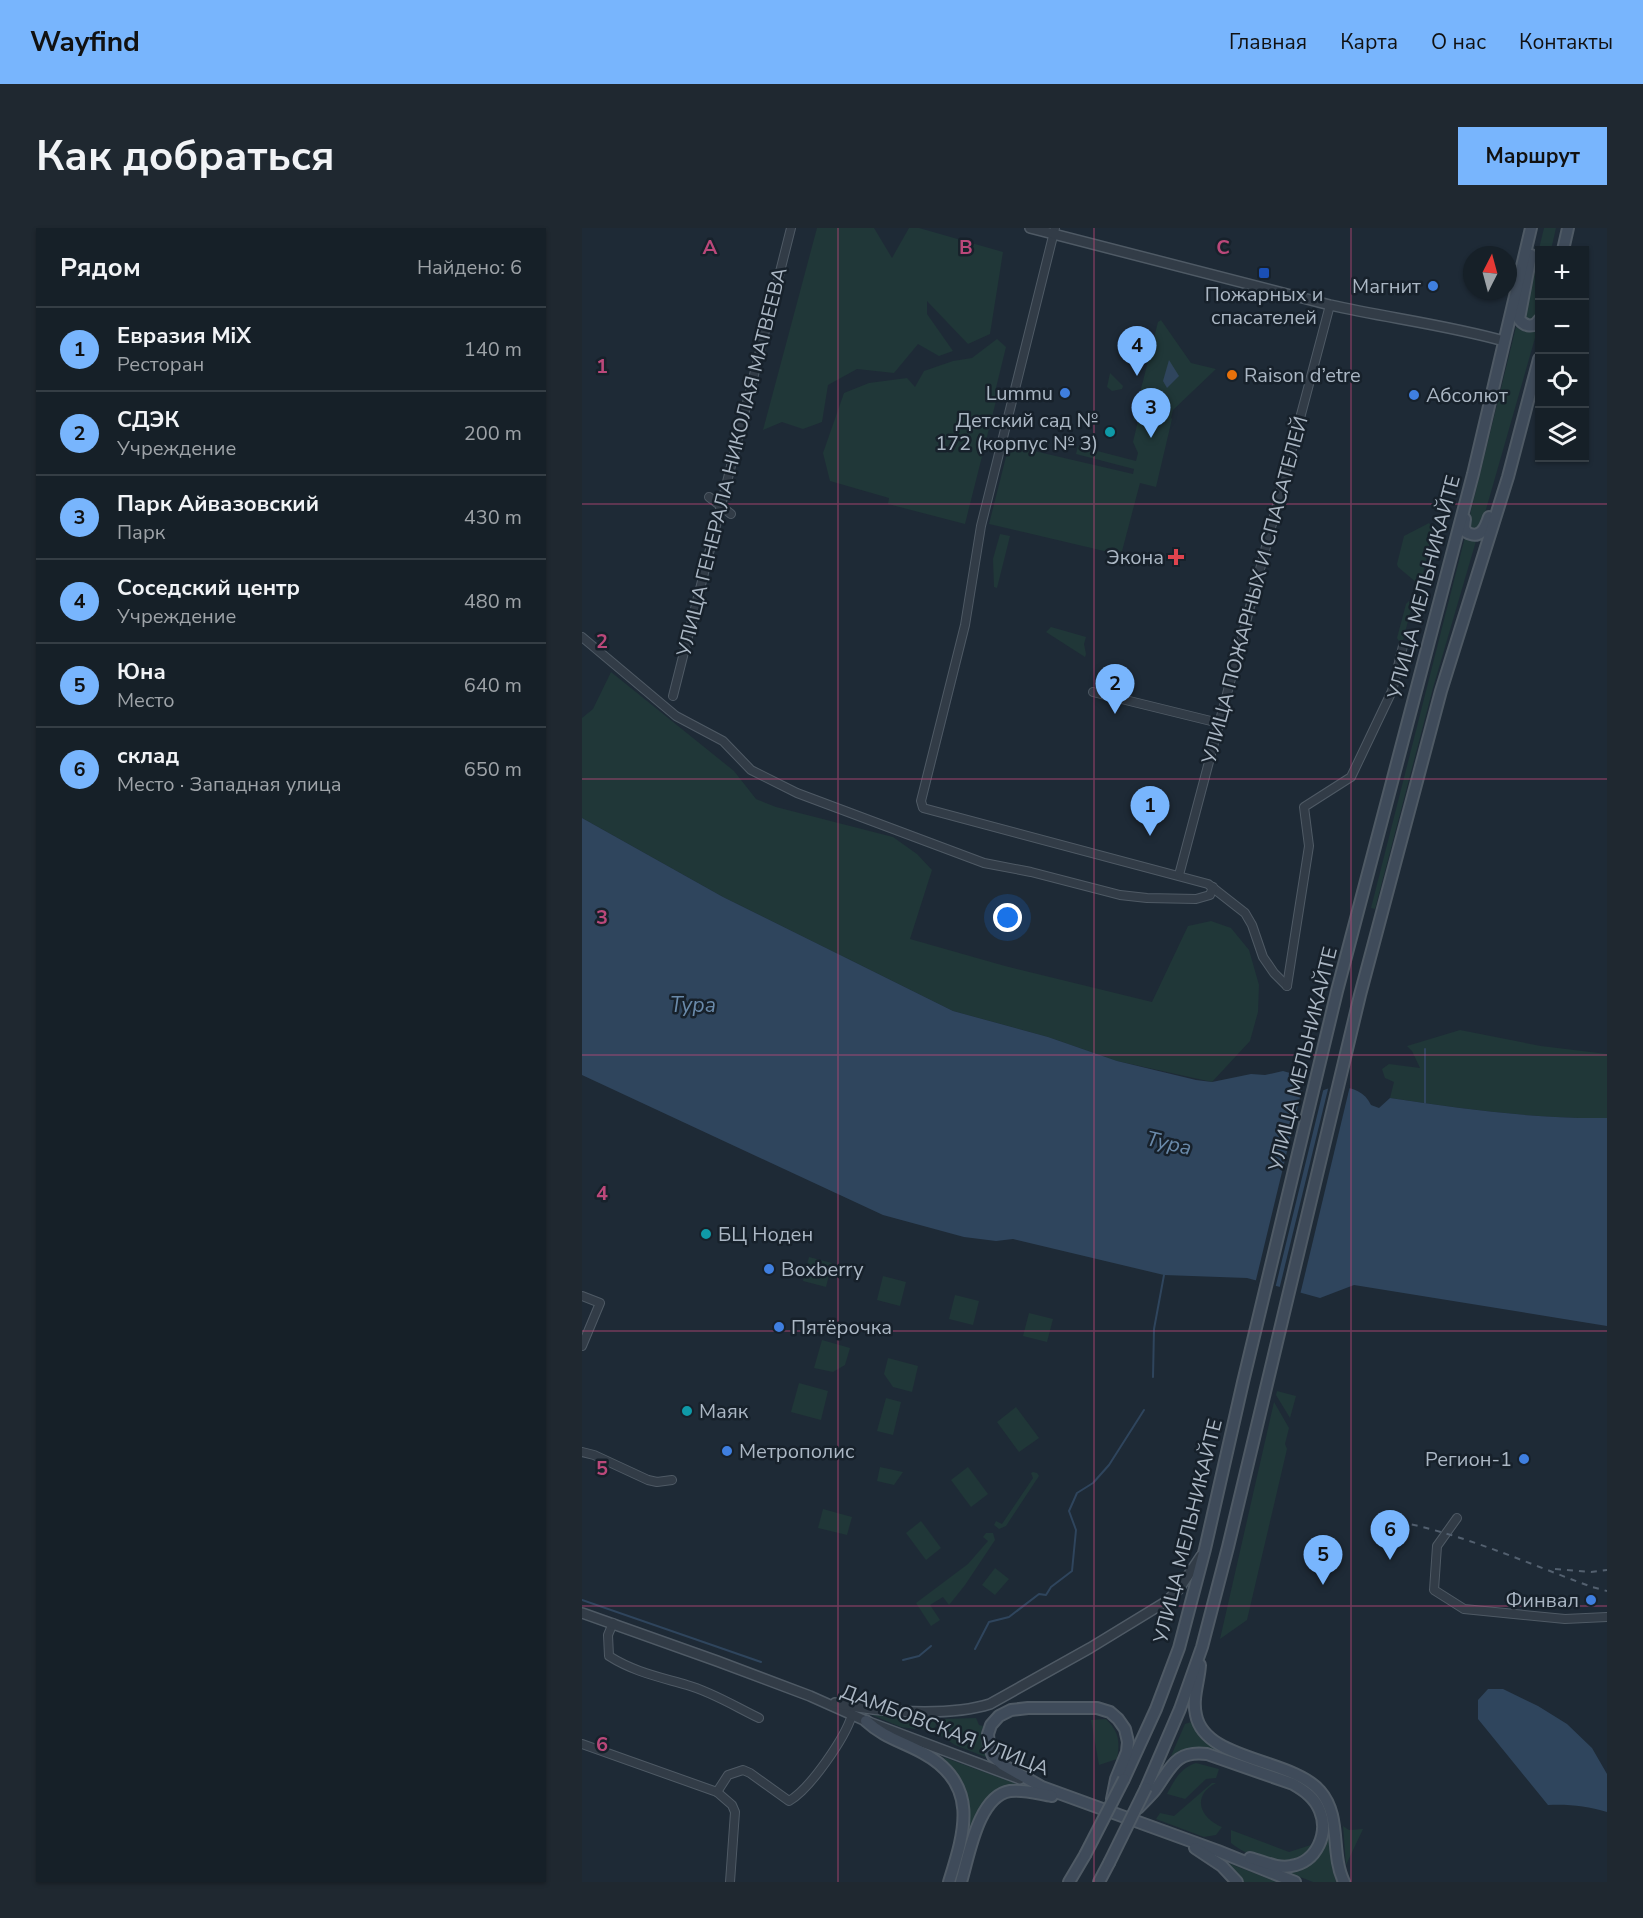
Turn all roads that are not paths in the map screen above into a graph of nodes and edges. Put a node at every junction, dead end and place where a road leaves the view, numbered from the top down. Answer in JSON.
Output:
{"nodes":[{"id":1,"x":791,"y":228,"type":"edge"},
{"id":2,"x":1030,"y":228,"type":"edge"},
{"id":3,"x":1533,"y":228,"type":"edge"},
{"id":4,"x":1568,"y":228,"type":"edge"},
{"id":5,"x":1054,"y":231,"type":"edge"},
{"id":6,"x":1564,"y":246,"type":"edge"},
{"id":7,"x":1330,"y":305,"type":"junction"},
{"id":8,"x":1535,"y":324,"type":"edge"},
{"id":9,"x":1504,"y":341,"type":"junction"},
{"id":10,"x":1535,"y":374,"type":"edge"},
{"id":11,"x":1473,"y":474,"type":"junction"},
{"id":12,"x":1508,"y":477,"type":"junction"},
{"id":13,"x":709,"y":497,"type":"dead end"},
{"id":14,"x":720,"y":505,"type":"junction"},
{"id":15,"x":731,"y":514,"type":"dead end"},
{"id":16,"x":582,"y":637,"type":"edge"},
{"id":17,"x":1403,"y":646,"type":"dead end"},
{"id":18,"x":1093,"y":692,"type":"dead end"},
{"id":19,"x":673,"y":696,"type":"dead end"},
{"id":20,"x":1219,"y":723,"type":"junction"},
{"id":21,"x":1179,"y":874,"type":"junction"},
{"id":22,"x":1213,"y":887,"type":"junction"},
{"id":23,"x":582,"y":1296,"type":"edge"},
{"id":24,"x":582,"y":1346,"type":"edge"},
{"id":25,"x":582,"y":1452,"type":"edge"},
{"id":26,"x":672,"y":1480,"type":"dead end"},
{"id":27,"x":1457,"y":1518,"type":"dead end"},
{"id":28,"x":1205,"y":1549,"type":"junction"},
{"id":29,"x":582,"y":1613,"type":"edge"},
{"id":30,"x":1607,"y":1617,"type":"edge"},
{"id":31,"x":613,"y":1623,"type":"junction"},
{"id":32,"x":1202,"y":1647,"type":"junction"},
{"id":33,"x":819,"y":1700,"type":"junction"},
{"id":34,"x":852,"y":1715,"type":"junction"},
{"id":35,"x":759,"y":1718,"type":"dead end"},
{"id":36,"x":866,"y":1721,"type":"junction"},
{"id":37,"x":582,"y":1744,"type":"edge"},
{"id":38,"x":1120,"y":1779,"type":"junction"},
{"id":39,"x":1042,"y":1787,"type":"junction"},
{"id":40,"x":1150,"y":1789,"type":"junction"},
{"id":41,"x":717,"y":1792,"type":"junction"},
{"id":42,"x":1068,"y":1796,"type":"junction"},
{"id":43,"x":1182,"y":1839,"type":"junction"},
{"id":44,"x":1231,"y":1857,"type":"junction"},
{"id":45,"x":1069,"y":1881,"type":"edge"},
{"id":46,"x":730,"y":1882,"type":"edge"},
{"id":47,"x":949,"y":1882,"type":"edge"},
{"id":48,"x":961,"y":1882,"type":"edge"},
{"id":49,"x":1099,"y":1882,"type":"edge"},
{"id":50,"x":1237,"y":1882,"type":"edge"},
{"id":51,"x":1295,"y":1882,"type":"edge"},
{"id":52,"x":1344,"y":1882,"type":"edge"}],
"edges":[{"from":1,"to":14,"type":"street","name":"УЛИЦА ГЕНЕРАЛА НИКОЛАЯ МАТВЕЕВА"},
{"from":2,"to":5,"type":"street"},
{"from":3,"to":8,"type":"main road"},
{"from":3,"to":9,"type":"main road","name":"УЛИЦА МЕЛЬНИКАЙТЕ"},
{"from":4,"to":6,"type":"main road"},
{"from":5,"to":7,"type":"street"},
{"from":5,"to":21,"type":"street"},
{"from":7,"to":9,"type":"street"},
{"from":7,"to":20,"type":"street","name":"УЛИЦА ПОЖАРНЫХ И СПАСАТЕЛЕЙ"},
{"from":9,"to":11,"type":"main road","name":"УЛИЦА МЕЛЬНИКАЙТЕ"},
{"from":10,"to":12,"type":"main road","name":"УЛИЦА МЕЛЬНИКАЙТЕ"},
{"from":11,"to":12,"type":"main road"},
{"from":11,"to":28,"type":"main road","name":"УЛИЦА МЕЛЬНИКАЙТЕ"},
{"from":12,"to":32,"type":"main road","name":"УЛИЦА МЕЛЬНИКАЙТЕ"},
{"from":13,"to":14,"type":"street"},
{"from":14,"to":15,"type":"street"},
{"from":14,"to":19,"type":"street","name":"УЛИЦА ГЕНЕРАЛА НИКОЛАЯ МАТВЕЕВА"},
{"from":16,"to":22,"type":"street"},
{"from":17,"to":22,"type":"street"},
{"from":18,"to":20,"type":"street"},
{"from":20,"to":21,"type":"street","name":"УЛИЦА ПОЖАРНЫХ И СПАСАТЕЛЕЙ"},
{"from":21,"to":22,"type":"street"},
{"from":23,"to":24,"type":"street"},
{"from":25,"to":26,"type":"street"},
{"from":27,"to":30,"type":"street"},
{"from":28,"to":33,"type":"street"},
{"from":28,"to":38,"type":"main road","name":"УЛИЦА МЕЛЬНИКАЙТЕ"},
{"from":29,"to":31,"type":"street","name":"ДАМБОВСКАЯ УЛИЦА"},
{"from":31,"to":33,"type":"street","name":"ДАМБОВСКАЯ УЛИЦА"},
{"from":31,"to":35,"type":"street"},
{"from":32,"to":40,"type":"main road","name":"УЛИЦА МЕЛЬНИКАЙТЕ"},
{"from":32,"to":52,"type":"main road"},
{"from":33,"to":34,"type":"street","name":"ДАМБОВСКАЯ УЛИЦА"},
{"from":34,"to":36,"type":"street","name":"ДАМБОВСКАЯ УЛИЦА"},
{"from":34,"to":41,"type":"street"},
{"from":36,"to":39,"type":"street","name":"ДАМБОВСКАЯ УЛИЦА"},
{"from":36,"to":47,"type":"main road"},
{"from":37,"to":41,"type":"street"},
{"from":38,"to":39,"type":"main road"},
{"from":38,"to":45,"type":"main road","name":"УЛИЦА МЕЛЬНИКАЙТЕ","bridge":true},
{"from":39,"to":42,"type":"main road","name":"ДАМБОВСКАЯ УЛИЦА"},
{"from":40,"to":44,"type":"main road"},
{"from":40,"to":49,"type":"main road","name":"УЛИЦА МЕЛЬНИКАЙТЕ","bridge":true},
{"from":41,"to":46,"type":"street"},
{"from":42,"to":43,"type":"main road","name":"ДАМБОВСКАЯ УЛИЦА"},
{"from":42,"to":48,"type":"main road"},
{"from":43,"to":44,"type":"main road","name":"ДАМБОВСКАЯ УЛИЦА"},
{"from":43,"to":50,"type":"main road"},
{"from":44,"to":51,"type":"main road","name":"ДАМБОВСКАЯ УЛИЦА"}]}
